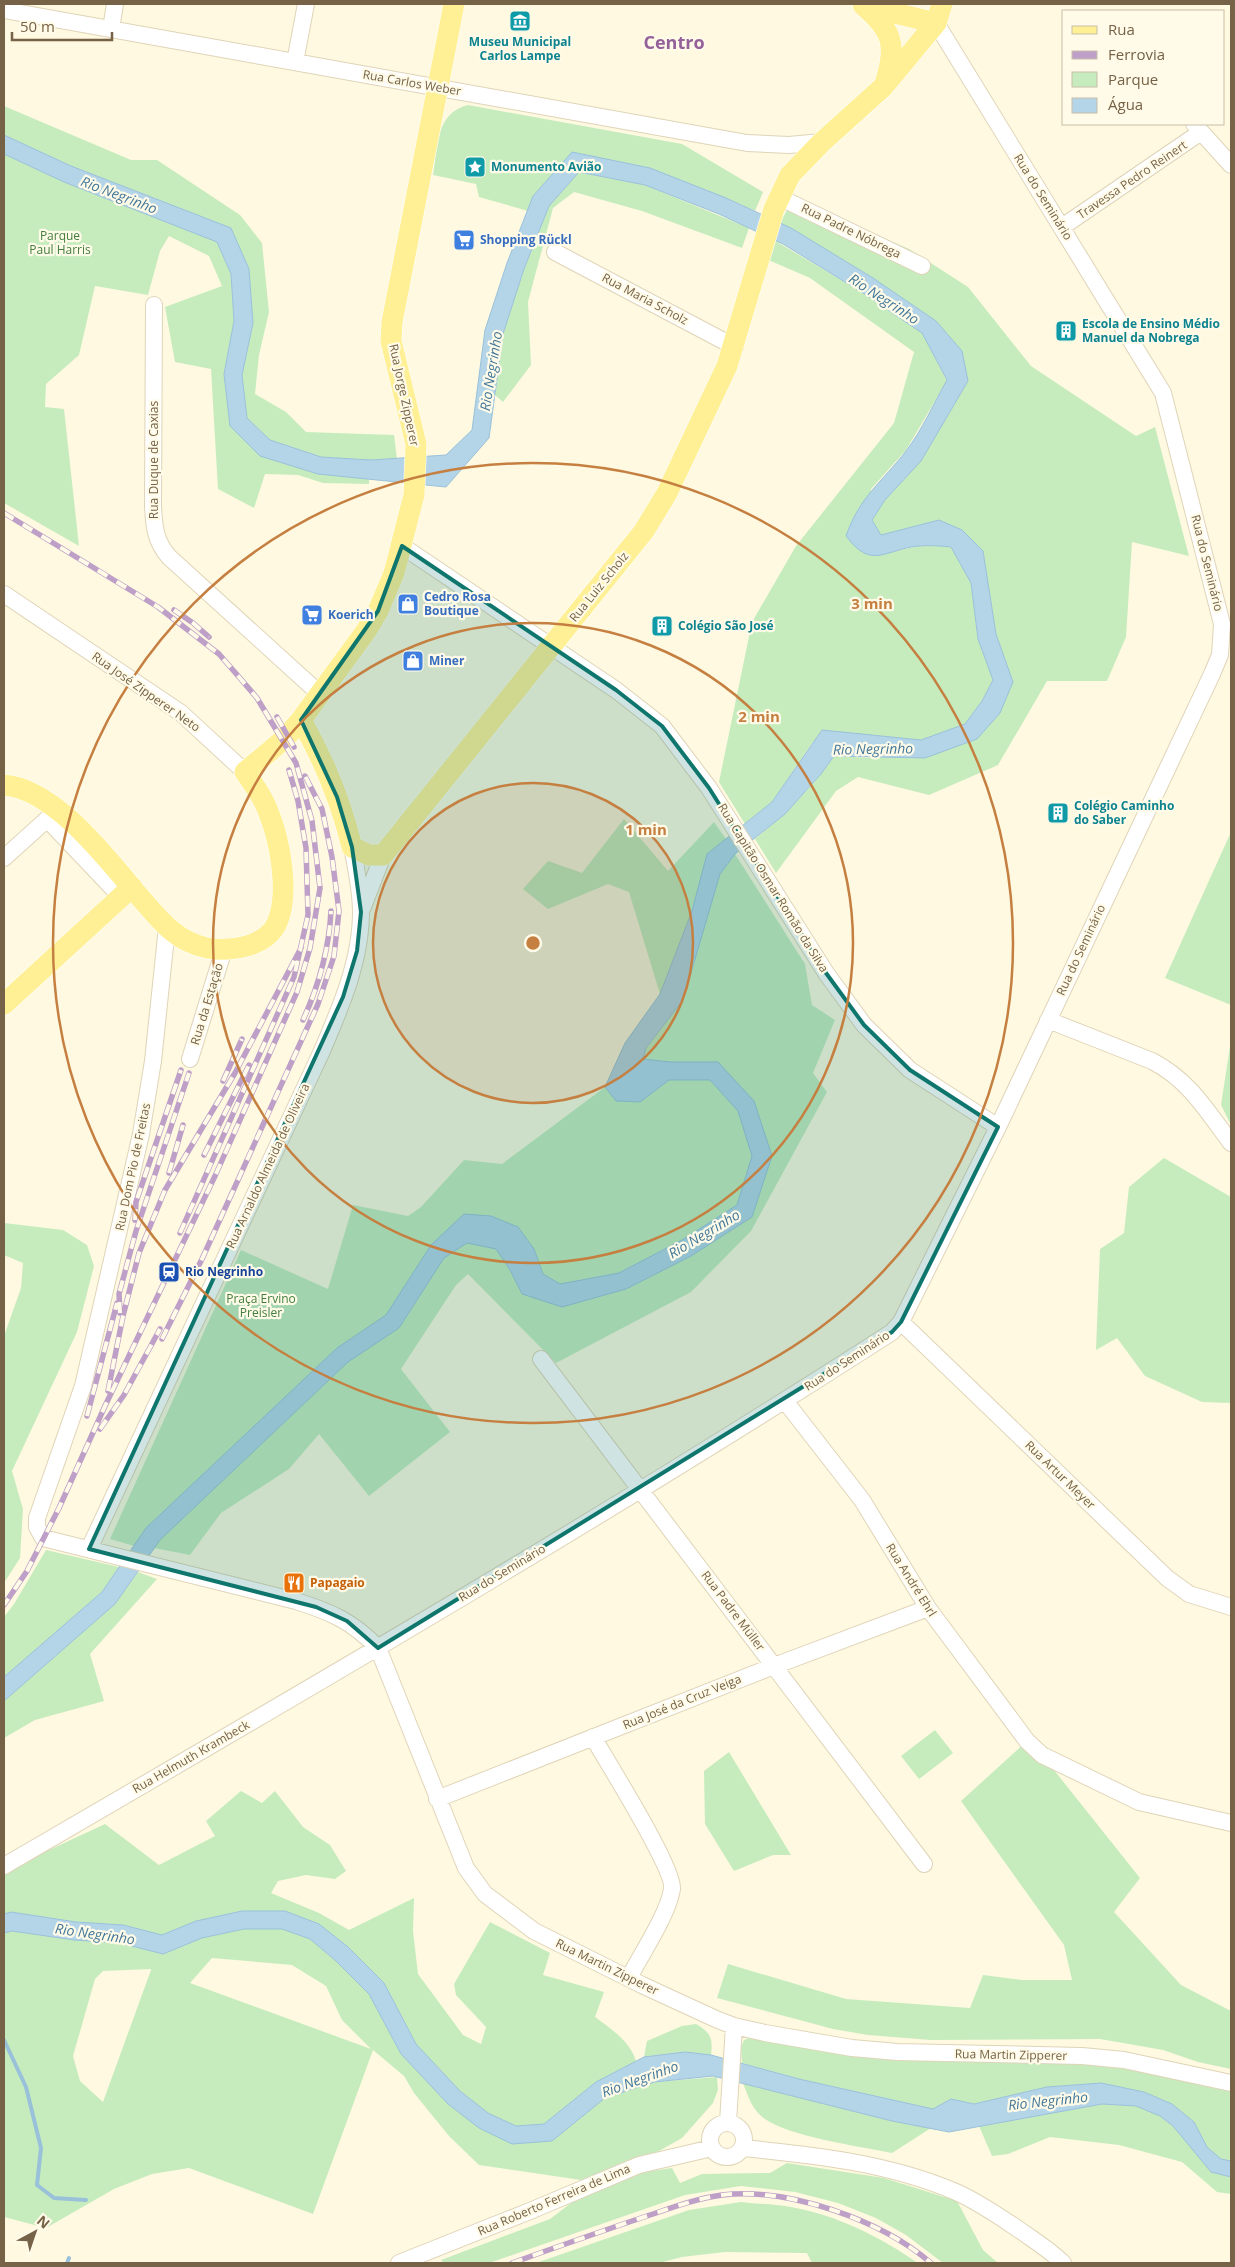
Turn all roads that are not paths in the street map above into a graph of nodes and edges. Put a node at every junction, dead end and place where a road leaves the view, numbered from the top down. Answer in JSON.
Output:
{"nodes":[{"id":1,"x":115,"y":4,"type":"edge"},
{"id":2,"x":306,"y":4,"type":"edge"},
{"id":3,"x":454,"y":4,"type":"edge"},
{"id":4,"x":913,"y":4,"type":"edge"},
{"id":5,"x":867,"y":6,"type":"edge"},
{"id":6,"x":4,"y":10,"type":"edge"},
{"id":7,"x":939,"y":14,"type":"edge"},
{"id":8,"x":111,"y":29,"type":"junction"},
{"id":9,"x":295,"y":62,"type":"junction"},
{"id":10,"x":438,"y":87,"type":"junction"},
{"id":11,"x":883,"y":88,"type":"junction"},
{"id":12,"x":1198,"y":128,"type":"edge"},
{"id":13,"x":822,"y":142,"type":"junction"},
{"id":14,"x":1231,"y":165,"type":"edge"},
{"id":15,"x":776,"y":203,"type":"junction"},
{"id":16,"x":1062,"y":227,"type":"junction"},
{"id":17,"x":555,"y":252,"type":"dead end"},
{"id":18,"x":922,"y":266,"type":"dead end"},
{"id":19,"x":154,"y":305,"type":"dead end"},
{"id":20,"x":734,"y":346,"type":"junction"},
{"id":21,"x":402,"y":546,"type":"junction"},
{"id":22,"x":4,"y":594,"type":"edge"},
{"id":23,"x":1227,"y":625,"type":"edge"},
{"id":24,"x":551,"y":647,"type":"junction"},
{"id":25,"x":320,"y":694,"type":"junction"},
{"id":26,"x":301,"y":720,"type":"junction"},
{"id":27,"x":245,"y":772,"type":"junction"},
{"id":28,"x":4,"y":785,"type":"edge"},
{"id":29,"x":53,"y":814,"type":"junction"},
{"id":30,"x":352,"y":846,"type":"junction"},
{"id":31,"x":383,"y":855,"type":"junction"},
{"id":32,"x":4,"y":858,"type":"edge"},
{"id":33,"x":126,"y":892,"type":"junction"},
{"id":34,"x":361,"y":912,"type":"junction"},
{"id":35,"x":166,"y":927,"type":"junction"},
{"id":36,"x":224,"y":949,"type":"junction"},
{"id":37,"x":4,"y":1004,"type":"edge"},
{"id":38,"x":1048,"y":1020,"type":"junction"},
{"id":39,"x":190,"y":1059,"type":"dead end"},
{"id":40,"x":998,"y":1127,"type":"junction"},
{"id":41,"x":1231,"y":1143,"type":"edge"},
{"id":42,"x":901,"y":1322,"type":"junction"},
{"id":43,"x":541,"y":1359,"type":"dead end"},
{"id":44,"x":785,"y":1401,"type":"junction"},
{"id":45,"x":640,"y":1490,"type":"junction"},
{"id":46,"x":89,"y":1549,"type":"junction"},
{"id":47,"x":166,"y":1567,"type":"joint"},
{"id":48,"x":1231,"y":1607,"type":"edge"},
{"id":49,"x":928,"y":1608,"type":"junction"},
{"id":50,"x":378,"y":1648,"type":"junction"},
{"id":51,"x":774,"y":1666,"type":"junction"},
{"id":52,"x":593,"y":1737,"type":"junction"},
{"id":53,"x":437,"y":1799,"type":"junction"},
{"id":54,"x":1231,"y":1824,"type":"edge"},
{"id":55,"x":924,"y":1864,"type":"dead end"},
{"id":56,"x":4,"y":1866,"type":"edge"},
{"id":57,"x":628,"y":1978,"type":"junction"},
{"id":58,"x":734,"y":2026,"type":"junction"},
{"id":59,"x":1231,"y":2083,"type":"edge"},
{"id":60,"x":728,"y":2122,"type":"junction"},
{"id":61,"x":712,"y":2148,"type":"junction"},
{"id":62,"x":743,"y":2148,"type":"junction"},
{"id":63,"x":399,"y":2263,"type":"edge"},
{"id":64,"x":1064,"y":2263,"type":"edge"}],
"edges":[{"from":1,"to":8,"type":"street"},
{"from":2,"to":9,"type":"street"},
{"from":3,"to":10,"type":"main road","name":"Rua Jorge Zipperer"},
{"from":4,"to":5,"type":"main road"},
{"from":5,"to":7,"type":"main road"},
{"from":5,"to":11,"type":"main road"},
{"from":6,"to":8,"type":"street","name":"Rua Carlos Weber"},
{"from":7,"to":11,"type":"main road","name":"Rua Luiz Scholz"},
{"from":7,"to":16,"type":"street","name":"Rua do Seminário"},
{"from":8,"to":9,"type":"street","name":"Rua Carlos Weber"},
{"from":9,"to":10,"type":"street","name":"Rua Carlos Weber"},
{"from":10,"to":13,"type":"street","name":"Rua Carlos Weber"},
{"from":10,"to":21,"type":"main road","name":"Rua Jorge Zipperer"},
{"from":11,"to":13,"type":"main road","name":"Rua Luiz Scholz"},
{"from":12,"to":14,"type":"street"},
{"from":12,"to":16,"type":"street","name":"Travessa Pedro Reinert"},
{"from":13,"to":15,"type":"main road","name":"Rua Luiz Scholz"},
{"from":15,"to":18,"type":"street","name":"Rua Padre Nóbrega"},
{"from":15,"to":20,"type":"main road","name":"Rua Luiz Scholz"},
{"from":16,"to":23,"type":"street","name":"Rua do Seminário"},
{"from":17,"to":20,"type":"street","name":"Rua Maria Scholz"},
{"from":19,"to":25,"type":"street","name":"Rua Duque de Caxias"},
{"from":20,"to":24,"type":"main road","name":"Rua Luiz Scholz"},
{"from":21,"to":24,"type":"street","name":"Rua Capitão Osmar Romão da Silva"},
{"from":21,"to":25,"type":"main road","name":"Rua Jorge Zipperer"},
{"from":22,"to":27,"type":"street","name":"Rua José Zipperer Neto"},
{"from":23,"to":38,"type":"street","name":"Rua do Seminário"},
{"from":24,"to":31,"type":"main road","name":"Rua Luiz Scholz"},
{"from":24,"to":40,"type":"street","name":"Rua Capitão Osmar Romão da Silva"},
{"from":25,"to":26,"type":"main road","name":"Rua Jorge Zipperer"},
{"from":26,"to":27,"type":"main road","name":"Rua Jorge Zipperer"},
{"from":26,"to":30,"type":"main road","name":"Rua Arnaldo Almeida de Oliveira"},
{"from":27,"to":36,"type":"main road","name":"Rua José Zipperer Neto"},
{"from":28,"to":29,"type":"main road"},
{"from":29,"to":32,"type":"street"},
{"from":29,"to":33,"type":"main road"},
{"from":30,"to":31,"type":"main road"},
{"from":30,"to":34,"type":"street","name":"Rua Arnaldo Almeida de Oliveira"},
{"from":31,"to":34,"type":"street","name":"Rua Arnaldo Almeida de Oliveira"},
{"from":33,"to":35,"type":"main road"},
{"from":33,"to":37,"type":"main road"},
{"from":34,"to":46,"type":"street","name":"Rua Arnaldo Almeida de Oliveira"},
{"from":35,"to":36,"type":"main road","name":"Rua José Zipperer Neto"},
{"from":35,"to":46,"type":"street","name":"Rua Dom Pio de Freitas"},
{"from":36,"to":39,"type":"street","name":"Rua da Estação"},
{"from":38,"to":40,"type":"street","name":"Rua do Seminário"},
{"from":38,"to":41,"type":"street"},
{"from":40,"to":42,"type":"street","name":"Rua do Seminário"},
{"from":42,"to":44,"type":"street","name":"Rua do Seminário"},
{"from":42,"to":48,"type":"street","name":"Rua Artur Meyer"},
{"from":43,"to":45,"type":"street","name":"Rua Padre Müller"},
{"from":44,"to":45,"type":"street","name":"Rua do Seminário"},
{"from":44,"to":49,"type":"street","name":"Rua André Ehrl"},
{"from":45,"to":50,"type":"street","name":"Rua do Seminário"},
{"from":45,"to":51,"type":"street","name":"Rua Padre Müller"},
{"from":46,"to":47,"type":"street","name":"Rua Dom Pio de Freitas"},
{"from":47,"to":50,"type":"street","name":"Rua Martin Zipperer"},
{"from":49,"to":51,"type":"street","name":"Rua José da Cruz Veiga"},
{"from":49,"to":54,"type":"street","name":"Rua André Ehrl"},
{"from":50,"to":53,"type":"street","name":"Rua Martin Zipperer"},
{"from":50,"to":56,"type":"street","name":"Rua Helmuth Krambeck"},
{"from":51,"to":52,"type":"street","name":"Rua José da Cruz Veiga"},
{"from":51,"to":55,"type":"street","name":"Rua Padre Müller"},
{"from":52,"to":53,"type":"street","name":"Rua José da Cruz Veiga"},
{"from":52,"to":57,"type":"street"},
{"from":53,"to":57,"type":"street","name":"Rua Martin Zipperer"},
{"from":57,"to":58,"type":"street","name":"Rua Martin Zipperer"},
{"from":58,"to":59,"type":"street","name":"Rua Martin Zipperer"},
{"from":58,"to":60,"type":"street"},
{"from":60,"to":61,"type":"street"},
{"from":60,"to":62,"type":"street"},
{"from":61,"to":62,"type":"street"},
{"from":61,"to":63,"type":"street","name":"Rua Roberto Ferreira de Lima"},
{"from":62,"to":64,"type":"street"}]}
